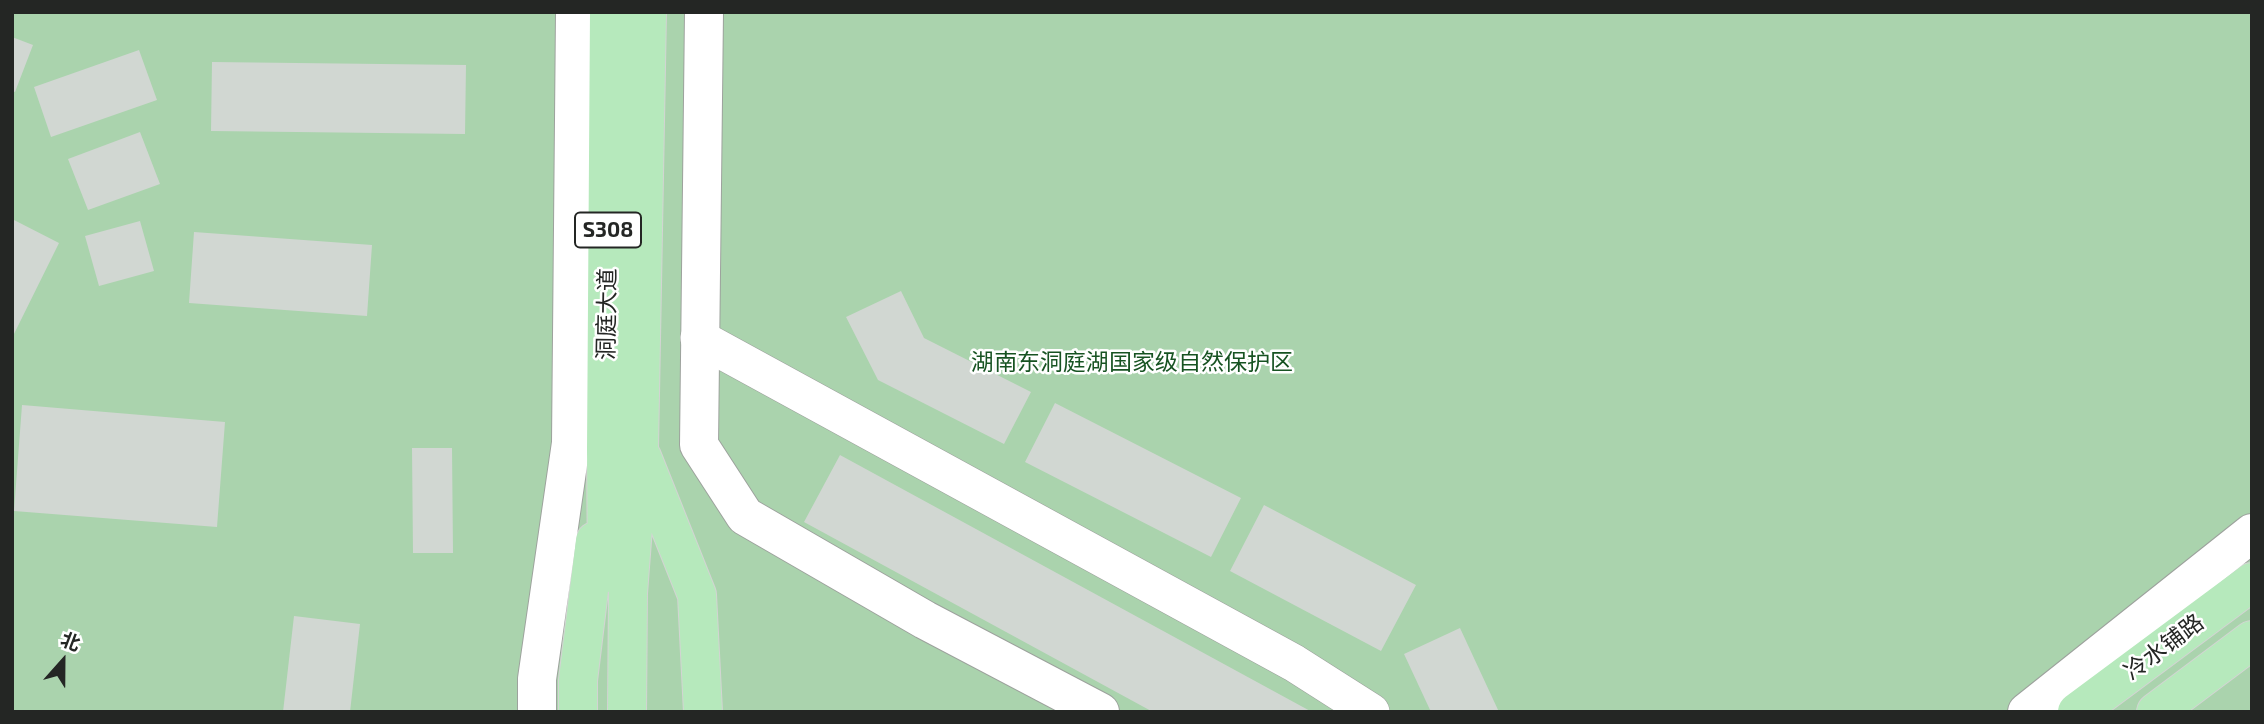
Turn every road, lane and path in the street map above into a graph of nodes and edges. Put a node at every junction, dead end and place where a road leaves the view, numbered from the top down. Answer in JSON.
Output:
{"nodes":[{"id":1,"x":575,"y":12,"type":"edge"},
{"id":2,"x":610,"y":12,"type":"edge"},
{"id":3,"x":647,"y":12,"type":"edge"},
{"id":4,"x":704,"y":12,"type":"edge"},
{"id":5,"x":699,"y":338,"type":"junction"},
{"id":6,"x":622,"y":448,"type":"junction"},
{"id":7,"x":2252,"y":533,"type":"edge"},
{"id":8,"x":2252,"y":582,"type":"edge"},
{"id":9,"x":2252,"y":640,"type":"edge"},
{"id":10,"x":537,"y":712,"type":"edge"},
{"id":11,"x":578,"y":712,"type":"edge"},
{"id":12,"x":607,"y":712,"type":"edge"},
{"id":13,"x":627,"y":712,"type":"edge"},
{"id":14,"x":652,"y":712,"type":"edge"},
{"id":15,"x":703,"y":712,"type":"edge"},
{"id":16,"x":1100,"y":712,"type":"edge"},
{"id":17,"x":1371,"y":712,"type":"edge"},
{"id":18,"x":2028,"y":712,"type":"edge"},
{"id":19,"x":2077,"y":712,"type":"edge"},
{"id":20,"x":2156,"y":712,"type":"edge"}],
"edges":[{"from":1,"to":10,"type":"street"},
{"from":2,"to":6,"type":"main road","name":"洞庭大道","number":"S308"},
{"from":3,"to":6,"type":"main road","name":"洞庭大道","number":"S308"},
{"from":4,"to":5,"type":"street"},
{"from":5,"to":16,"type":"street"},
{"from":5,"to":17,"type":"street"},
{"from":6,"to":11,"type":"main road"},
{"from":6,"to":12,"type":"main road","number":"S308"},
{"from":6,"to":13,"type":"main road"},
{"from":6,"to":14,"type":"main road","number":"S308"},
{"from":6,"to":15,"type":"main road"},
{"from":7,"to":18,"type":"street"},
{"from":8,"to":19,"type":"main road","name":"冷水铺路"},
{"from":9,"to":20,"type":"main road","name":"冷水铺路"}]}
